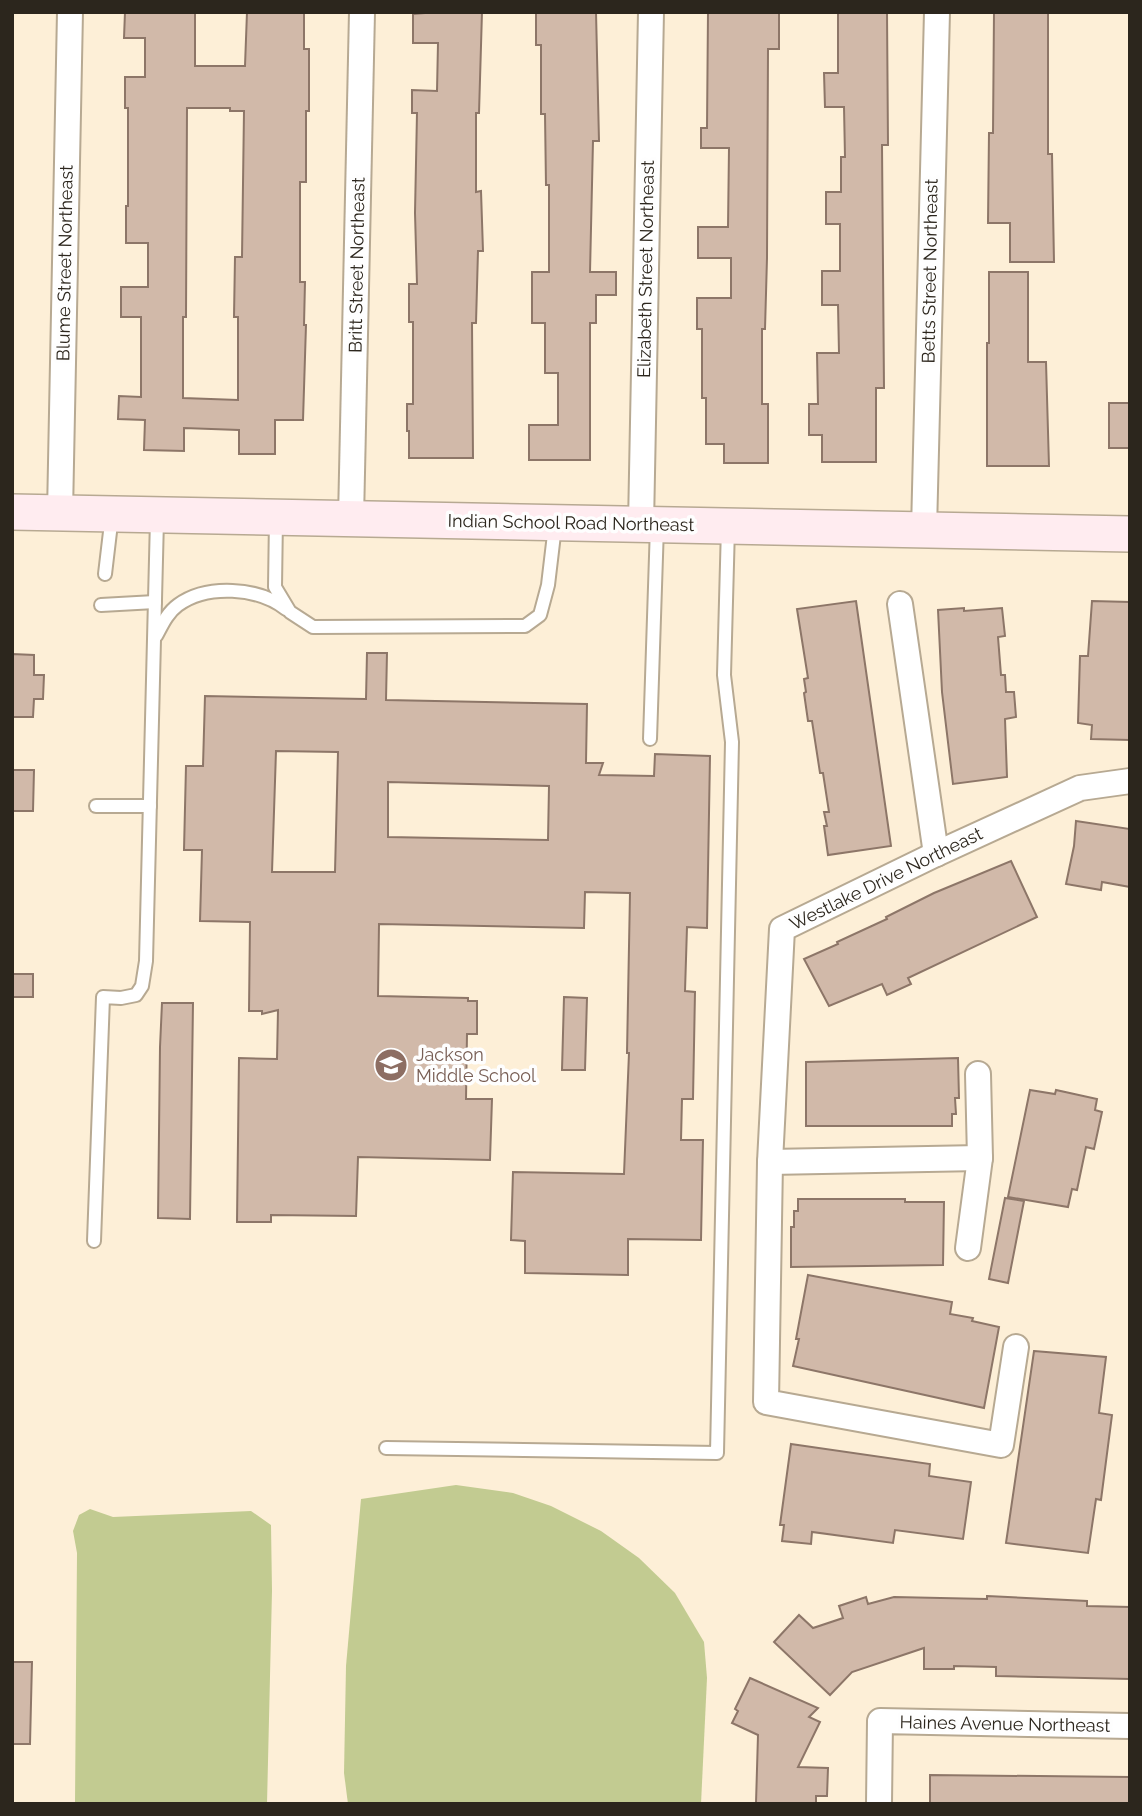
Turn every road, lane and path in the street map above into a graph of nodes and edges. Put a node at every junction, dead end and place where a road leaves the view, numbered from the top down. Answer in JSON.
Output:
{"nodes":[{"id":1,"x":70,"y":12,"type":"edge"},
{"id":2,"x":362,"y":12,"type":"edge"},
{"id":3,"x":651,"y":12,"type":"edge"},
{"id":4,"x":937,"y":12,"type":"edge"},
{"id":5,"x":12,"y":512,"type":"edge"},
{"id":6,"x":60,"y":513,"type":"junction"},
{"id":7,"x":113,"y":514,"type":"junction"},
{"id":8,"x":157,"y":515,"type":"junction"},
{"id":9,"x":276,"y":517,"type":"junction"},
{"id":10,"x":351,"y":519,"type":"junction"},
{"id":11,"x":555,"y":523,"type":"junction"},
{"id":12,"x":649,"y":525,"type":"junction"},
{"id":13,"x":728,"y":527,"type":"junction"},
{"id":14,"x":924,"y":530,"type":"junction"},
{"id":15,"x":1130,"y":534,"type":"edge"},
{"id":16,"x":105,"y":574,"type":"dead end"},
{"id":17,"x":155,"y":602,"type":"junction"},
{"id":18,"x":900,"y":604,"type":"dead end"},
{"id":19,"x":101,"y":605,"type":"dead end"},
{"id":20,"x":290,"y":612,"type":"junction"},
{"id":21,"x":154,"y":640,"type":"junction"},
{"id":22,"x":650,"y":739,"type":"dead end"},
{"id":23,"x":1130,"y":781,"type":"edge"},
{"id":24,"x":96,"y":806,"type":"dead end"},
{"id":25,"x":150,"y":806,"type":"junction"},
{"id":26,"x":936,"y":854,"type":"junction"},
{"id":27,"x":978,"y":1074,"type":"dead end"},
{"id":28,"x":981,"y":1158,"type":"junction"},
{"id":29,"x":771,"y":1162,"type":"junction"},
{"id":30,"x":94,"y":1241,"type":"dead end"},
{"id":31,"x":968,"y":1248,"type":"dead end"},
{"id":32,"x":1016,"y":1347,"type":"dead end"},
{"id":33,"x":386,"y":1448,"type":"dead end"},
{"id":34,"x":1130,"y":1726,"type":"edge"},
{"id":35,"x":879,"y":1804,"type":"edge"}],
"edges":[{"from":1,"to":6,"type":"street","name":"Blume Street Northeast"},
{"from":2,"to":10,"type":"street","name":"Britt Street Northeast"},
{"from":3,"to":12,"type":"street","name":"Elizabeth Street Northeast"},
{"from":4,"to":14,"type":"street","name":"Betts Street Northeast"},
{"from":5,"to":6,"type":"street","name":"Indian School Road Northeast"},
{"from":6,"to":7,"type":"street","name":"Indian School Road Northeast"},
{"from":7,"to":8,"type":"street","name":"Indian School Road Northeast"},
{"from":7,"to":16,"type":"lane"},
{"from":8,"to":9,"type":"street","name":"Indian School Road Northeast"},
{"from":8,"to":17,"type":"lane"},
{"from":9,"to":10,"type":"street","name":"Indian School Road Northeast"},
{"from":9,"to":20,"type":"lane"},
{"from":10,"to":11,"type":"street","name":"Indian School Road Northeast"},
{"from":11,"to":12,"type":"street","name":"Indian School Road Northeast"},
{"from":11,"to":20,"type":"lane"},
{"from":12,"to":13,"type":"street","name":"Indian School Road Northeast"},
{"from":12,"to":22,"type":"lane"},
{"from":13,"to":14,"type":"street","name":"Indian School Road Northeast"},
{"from":13,"to":33,"type":"lane"},
{"from":14,"to":15,"type":"street","name":"Indian School Road Northeast"},
{"from":17,"to":19,"type":"lane"},
{"from":17,"to":21,"type":"lane"},
{"from":18,"to":26,"type":"street"},
{"from":20,"to":21,"type":"lane"},
{"from":21,"to":25,"type":"lane"},
{"from":23,"to":26,"type":"street","name":"Westlake Drive Northeast"},
{"from":24,"to":25,"type":"lane"},
{"from":25,"to":30,"type":"lane"},
{"from":26,"to":29,"type":"street","name":"Westlake Drive Northeast"},
{"from":27,"to":28,"type":"street"},
{"from":28,"to":29,"type":"street"},
{"from":28,"to":31,"type":"street"},
{"from":29,"to":32,"type":"street","name":"Westlake Drive Northeast"},
{"from":34,"to":35,"type":"street","name":"Haines Avenue Northeast"}]}
